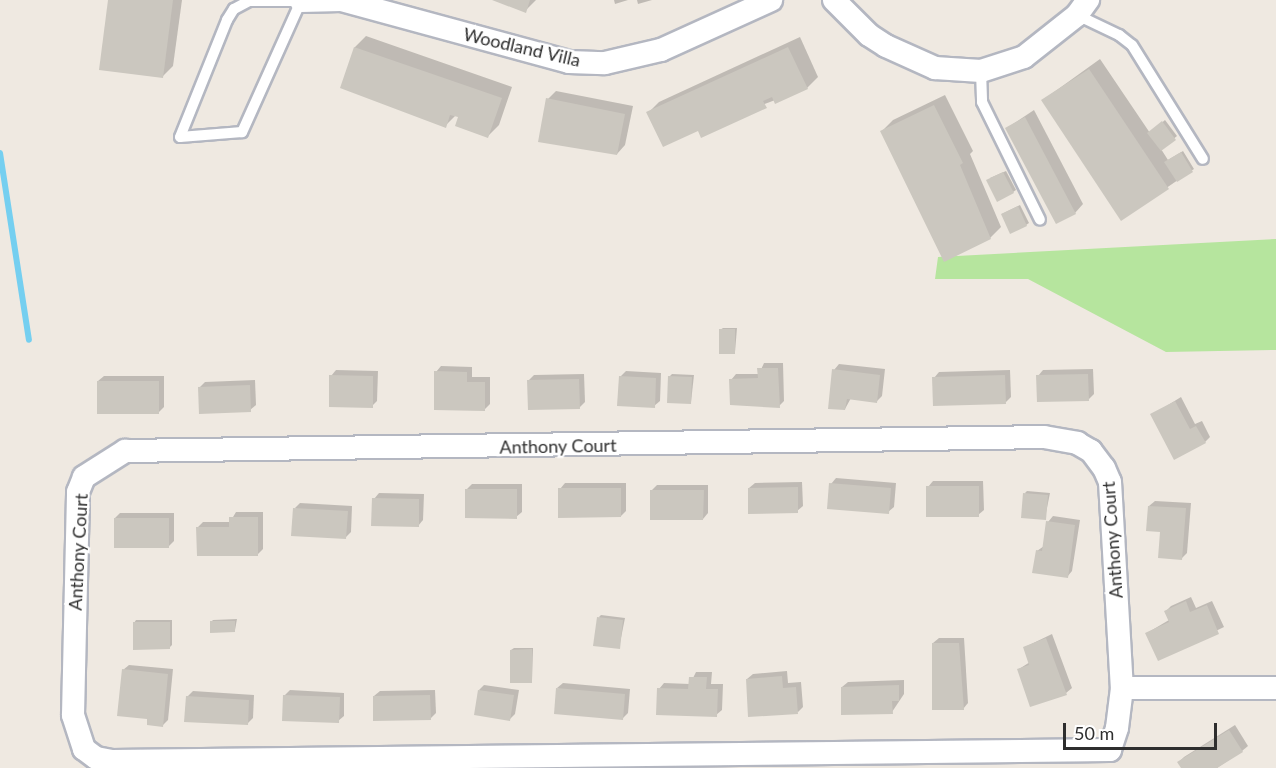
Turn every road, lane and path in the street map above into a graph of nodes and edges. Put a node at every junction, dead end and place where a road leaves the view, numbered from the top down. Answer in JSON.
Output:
{"nodes":[{"id":1,"x":771,"y":0,"type":"edge"},
{"id":2,"x":834,"y":0,"type":"edge"},
{"id":3,"x":301,"y":1,"type":"edge"},
{"id":4,"x":1083,"y":8,"type":"edge"},
{"id":5,"x":981,"y":71,"type":"junction"},
{"id":6,"x":1203,"y":159,"type":"dead end"},
{"id":7,"x":1040,"y":220,"type":"dead end"},
{"id":8,"x":1122,"y":688,"type":"junction"},
{"id":9,"x":1276,"y":688,"type":"edge"},
{"id":10,"x":1111,"y":759,"type":"edge"}],
"edges":[{"from":1,"to":3,"type":"street","name":"Woodland Villa"},
{"from":2,"to":5,"type":"street"},
{"from":3,"to":3,"type":"lane"},
{"from":4,"to":5,"type":"street"},
{"from":4,"to":6,"type":"lane"},
{"from":5,"to":7,"type":"lane"},
{"from":8,"to":9,"type":"street"},
{"from":8,"to":10,"type":"street","name":"Anthony Court"},
{"from":8,"to":10,"type":"street","name":"Anthony Court"}]}
